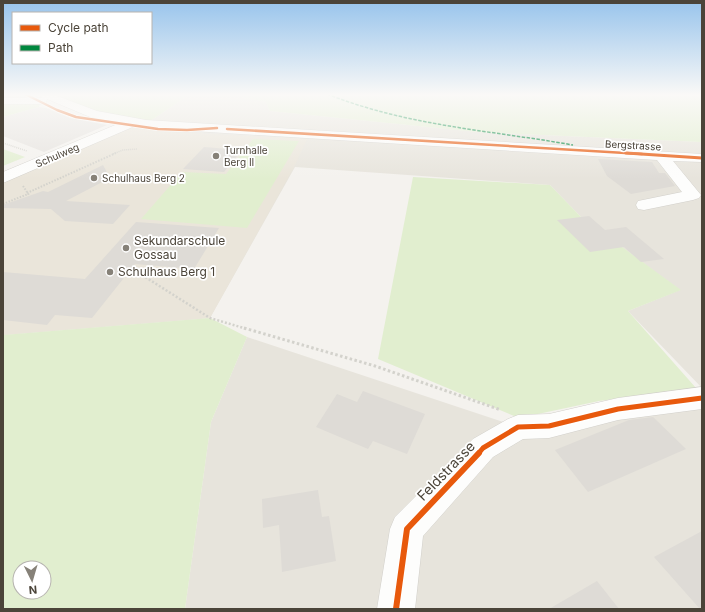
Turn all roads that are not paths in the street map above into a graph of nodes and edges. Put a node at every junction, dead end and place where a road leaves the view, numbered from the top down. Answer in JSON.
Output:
{"nodes":[{"id":1,"x":132,"y":123,"type":"edge"},
{"id":2,"x":141,"y":123,"type":"edge"},
{"id":3,"x":661,"y":155,"type":"junction"},
{"id":4,"x":702,"y":158,"type":"edge"},
{"id":5,"x":3,"y":178,"type":"edge"},
{"id":6,"x":644,"y":205,"type":"dead end"},
{"id":7,"x":702,"y":398,"type":"edge"},
{"id":8,"x":396,"y":609,"type":"edge"}],
"edges":[{"from":1,"to":5,"type":"street","name":"Schulweg"},
{"from":2,"to":3,"type":"street","name":"Bergstrasse"},
{"from":3,"to":4,"type":"street","name":"Bergstrasse"},
{"from":3,"to":6,"type":"street"},
{"from":7,"to":8,"type":"street","name":"Feldstrasse"}]}
